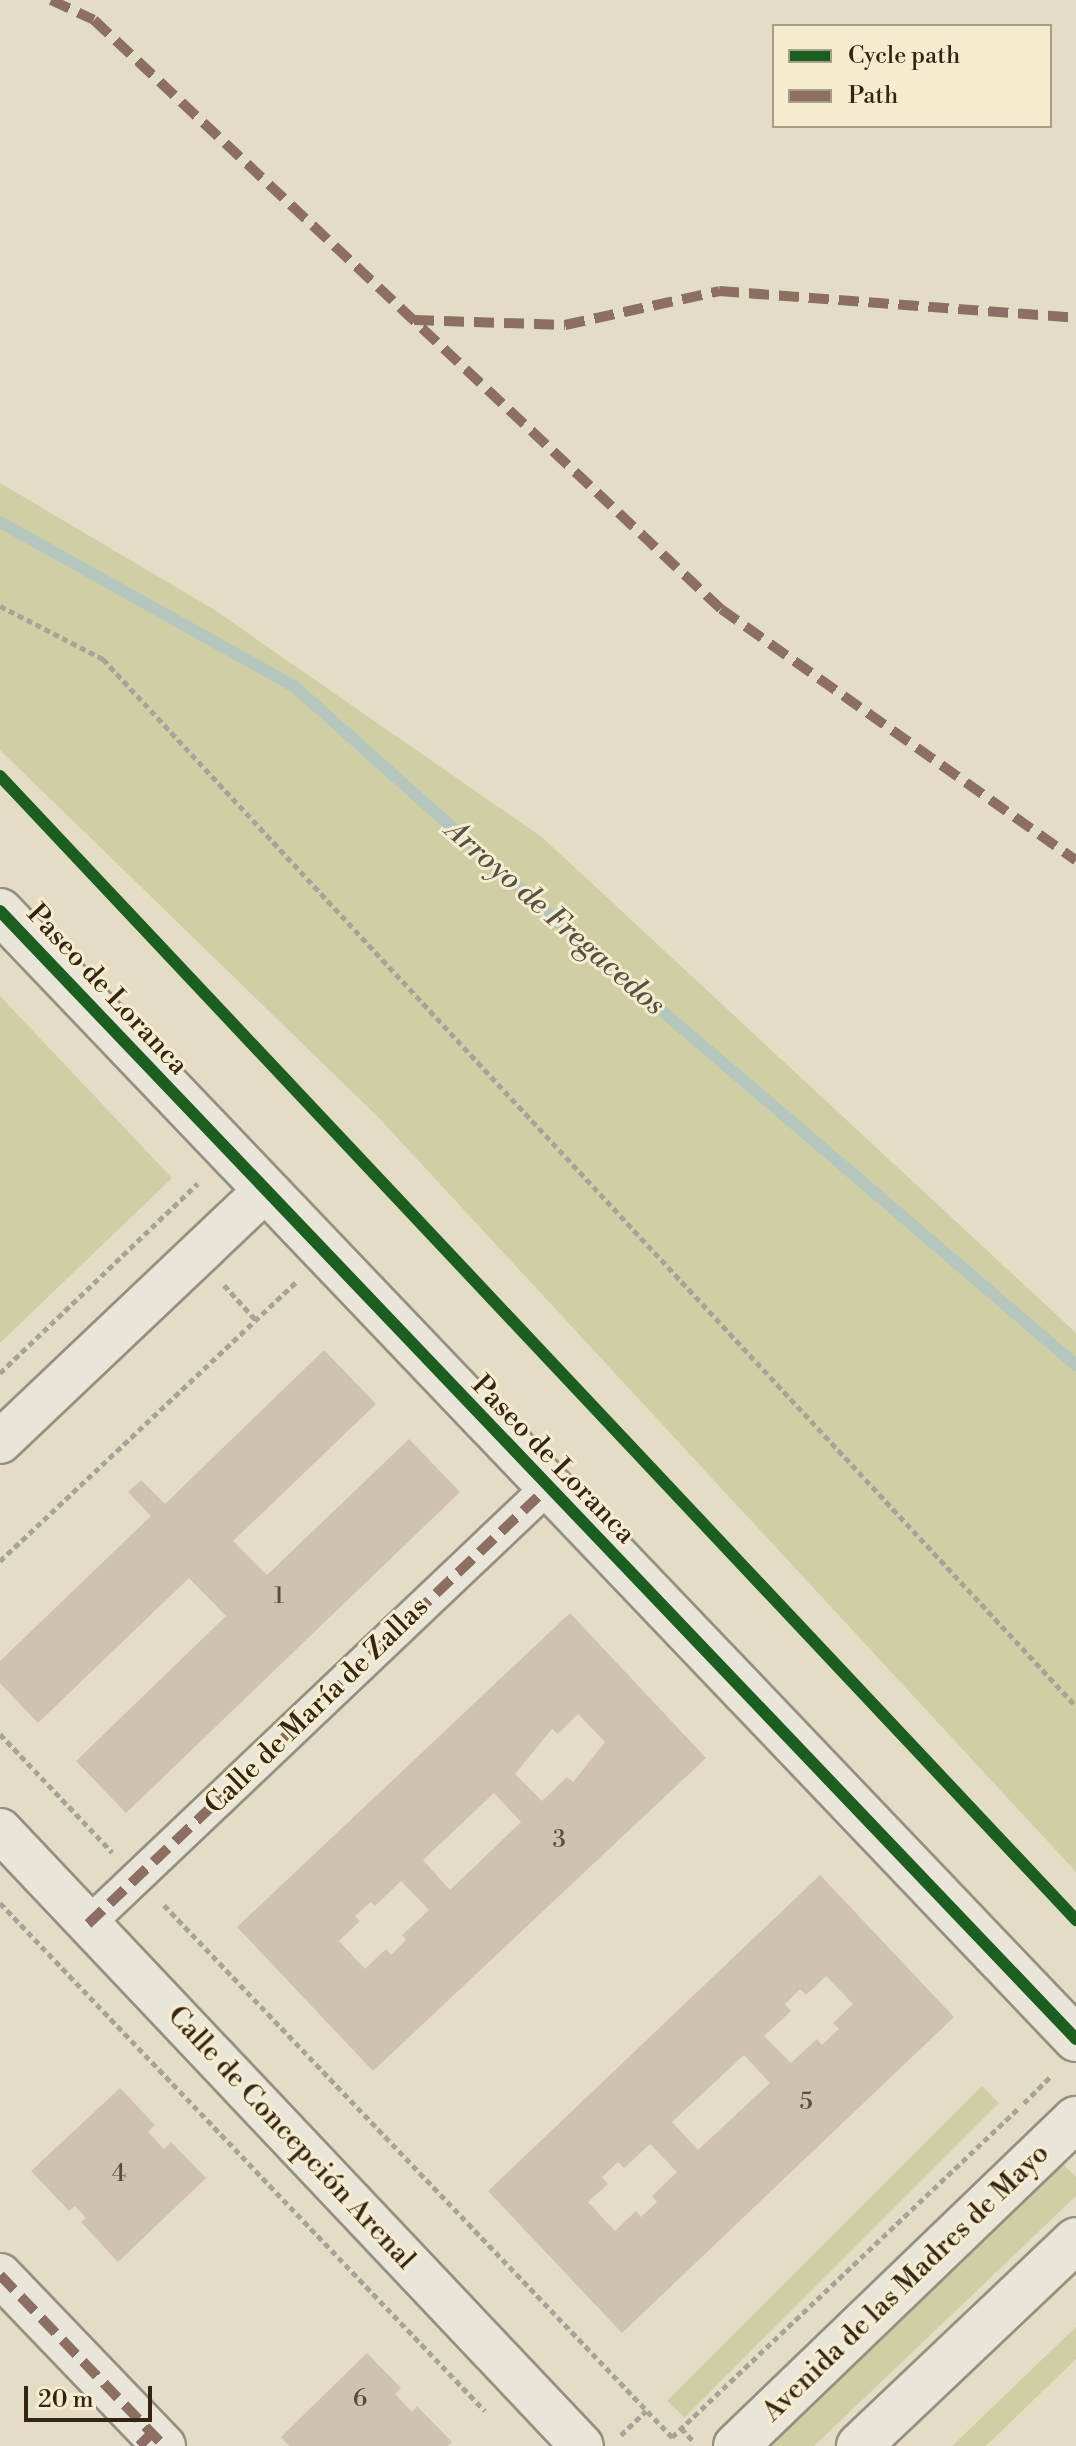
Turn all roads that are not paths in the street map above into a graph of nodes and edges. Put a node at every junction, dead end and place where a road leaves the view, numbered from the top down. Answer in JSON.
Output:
{"nodes":[{"id":1,"x":0,"y":911,"type":"edge"},
{"id":2,"x":263,"y":1192,"type":"junction"},
{"id":3,"x":0,"y":1442,"type":"edge"},
{"id":4,"x":546,"y":1489,"type":"junction"},
{"id":5,"x":0,"y":1830,"type":"edge"},
{"id":6,"x":88,"y":1924,"type":"junction"},
{"id":7,"x":1060,"y":2049,"type":"edge"},
{"id":8,"x":1066,"y":2129,"type":"edge"},
{"id":9,"x":1076,"y":2240,"type":"edge"},
{"id":10,"x":0,"y":2275,"type":"edge"},
{"id":11,"x":152,"y":2442,"type":"edge"},
{"id":12,"x":600,"y":2442,"type":"edge"},
{"id":13,"x":736,"y":2446,"type":"edge"},
{"id":14,"x":859,"y":2446,"type":"edge"}],
"edges":[{"from":1,"to":2,"type":"street","name":"Paseo de Loranca"},
{"from":2,"to":3,"type":"street"},
{"from":2,"to":4,"type":"street","name":"Paseo de Loranca"},
{"from":4,"to":6,"type":"street","name":"Calle de María de Zallas"},
{"from":4,"to":7,"type":"street","name":"Paseo de Loranca"},
{"from":5,"to":6,"type":"street","name":"Calle de Concepción Arenal"},
{"from":6,"to":12,"type":"street","name":"Calle de Concepción Arenal"},
{"from":8,"to":13,"type":"street","name":"Avenida de las Madres de Mayo"},
{"from":9,"to":14,"type":"street"},
{"from":10,"to":11,"type":"street"}]}
